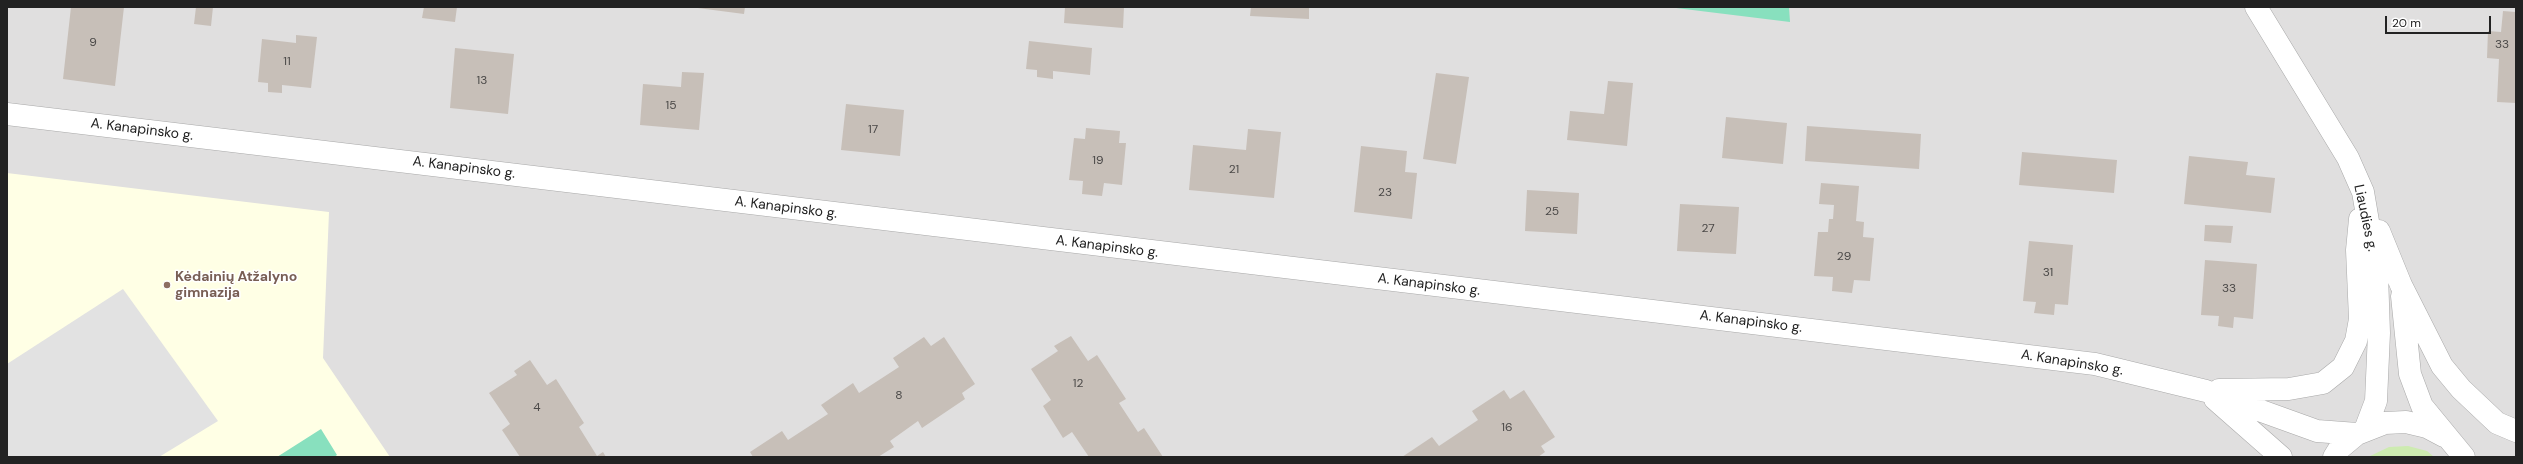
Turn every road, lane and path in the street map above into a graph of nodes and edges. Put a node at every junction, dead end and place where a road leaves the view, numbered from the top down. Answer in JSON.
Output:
{"nodes":[{"id":1,"x":2256,"y":7,"type":"edge"},
{"id":2,"x":7,"y":114,"type":"edge"},
{"id":3,"x":2363,"y":192,"type":"junction"},
{"id":4,"x":2401,"y":285,"type":"junction"},
{"id":5,"x":2206,"y":390,"type":"junction"},
{"id":6,"x":2516,"y":431,"type":"edge"},
{"id":7,"x":2361,"y":432,"type":"junction"},
{"id":8,"x":2446,"y":437,"type":"junction"},
{"id":9,"x":2469,"y":456,"type":"edge"},
{"id":10,"x":2281,"y":457,"type":"edge"},
{"id":11,"x":2334,"y":457,"type":"edge"}],
"edges":[{"from":1,"to":3,"type":"street","name":"Liaudies g."},
{"from":2,"to":5,"type":"street","name":"A. Kanapinsko g."},
{"from":3,"to":4,"type":"street"},
{"from":3,"to":5,"type":"street"},
{"from":3,"to":7,"type":"street","name":"Liaudies g."},
{"from":4,"to":6,"type":"street"},
{"from":4,"to":8,"type":"street"},
{"from":5,"to":7,"type":"street"},
{"from":5,"to":10,"type":"street"},
{"from":7,"to":8,"type":"street"},
{"from":7,"to":11,"type":"street"},
{"from":8,"to":9,"type":"street"}]}
